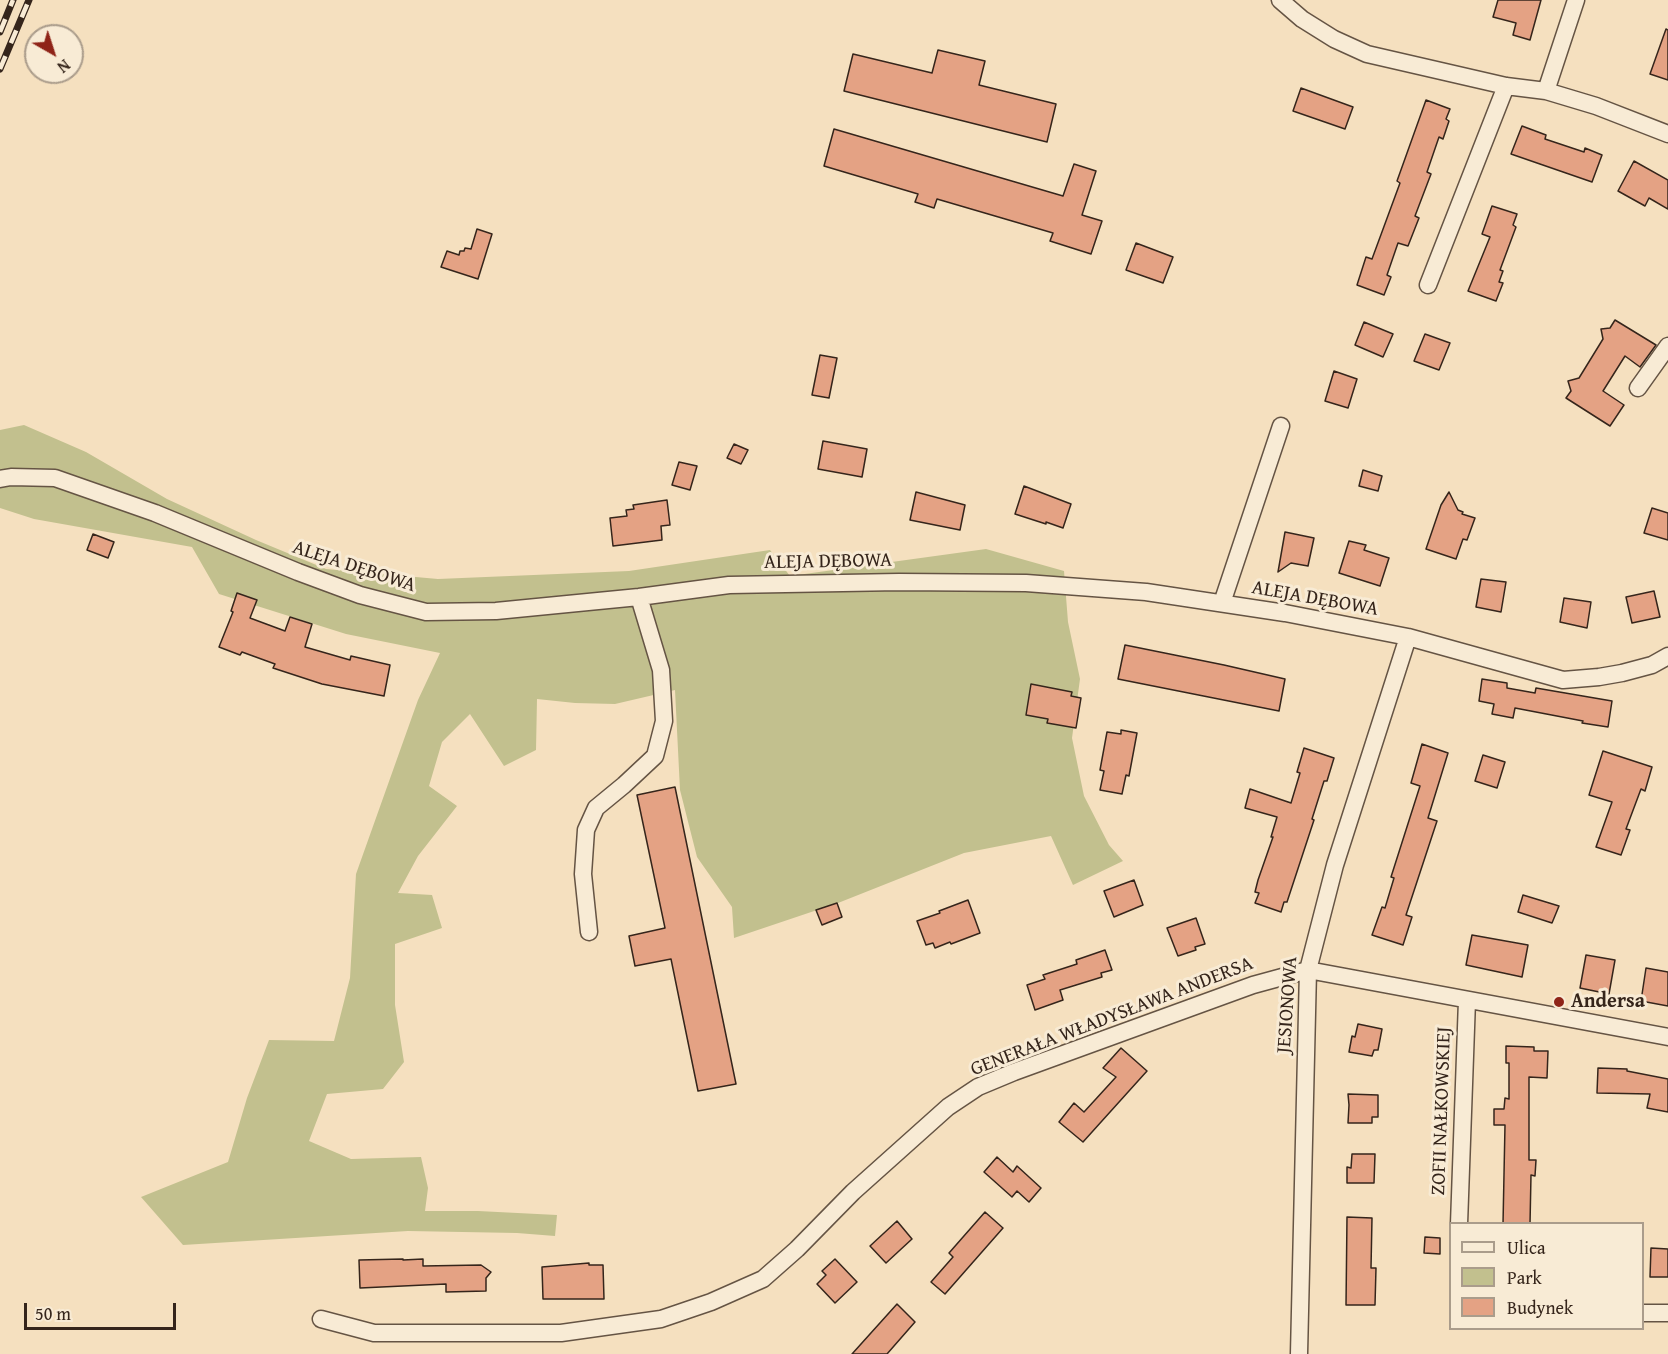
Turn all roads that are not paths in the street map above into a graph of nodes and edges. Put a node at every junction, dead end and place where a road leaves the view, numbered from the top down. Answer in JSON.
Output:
{"nodes":[{"id":1,"x":1280,"y":0,"type":"edge"},
{"id":2,"x":1576,"y":0,"type":"edge"},
{"id":3,"x":1506,"y":86,"type":"junction"},
{"id":4,"x":1546,"y":92,"type":"junction"},
{"id":5,"x":1668,"y":134,"type":"edge"},
{"id":6,"x":1428,"y":285,"type":"dead end"},
{"id":7,"x":1668,"y":346,"type":"edge"},
{"id":8,"x":1638,"y":388,"type":"dead end"},
{"id":9,"x":1281,"y":426,"type":"dead end"},
{"id":10,"x":0,"y":479,"type":"edge"},
{"id":11,"x":639,"y":597,"type":"junction"},
{"id":12,"x":1222,"y":603,"type":"junction"},
{"id":13,"x":1408,"y":637,"type":"junction"},
{"id":14,"x":1668,"y":656,"type":"edge"},
{"id":15,"x":589,"y":932,"type":"dead end"},
{"id":16,"x":1308,"y":970,"type":"junction"},
{"id":17,"x":1467,"y":1000,"type":"junction"},
{"id":18,"x":1668,"y":1037,"type":"edge"},
{"id":19,"x":1459,"y":1222,"type":"edge"},
{"id":20,"x":1644,"y":1313,"type":"edge"},
{"id":21,"x":1668,"y":1313,"type":"edge"},
{"id":22,"x":321,"y":1319,"type":"dead end"},
{"id":23,"x":1299,"y":1354,"type":"edge"}],
"edges":[{"from":1,"to":3,"type":"street"},
{"from":2,"to":4,"type":"street"},
{"from":3,"to":4,"type":"street"},
{"from":3,"to":6,"type":"street"},
{"from":4,"to":5,"type":"street"},
{"from":7,"to":8,"type":"street"},
{"from":9,"to":12,"type":"street"},
{"from":10,"to":11,"type":"street","name":"ALEJA DĘBOWA"},
{"from":11,"to":12,"type":"street","name":"ALEJA DĘBOWA"},
{"from":11,"to":15,"type":"street"},
{"from":12,"to":13,"type":"street","name":"ALEJA DĘBOWA"},
{"from":13,"to":14,"type":"street","name":"ALEJA DĘBOWA"},
{"from":13,"to":16,"type":"street","name":"JESIONOWA"},
{"from":16,"to":17,"type":"street","name":"GENERAŁA WŁADYSŁAWA ANDERSA"},
{"from":16,"to":22,"type":"street","name":"GENERAŁA WŁADYSŁAWA ANDERSA"},
{"from":16,"to":23,"type":"street","name":"JESIONOWA"},
{"from":17,"to":18,"type":"street","name":"GENERAŁA WŁADYSŁAWA ANDERSA"},
{"from":17,"to":19,"type":"street","name":"ZOFII NAŁKOWSKIEJ"},
{"from":20,"to":21,"type":"street"}]}
